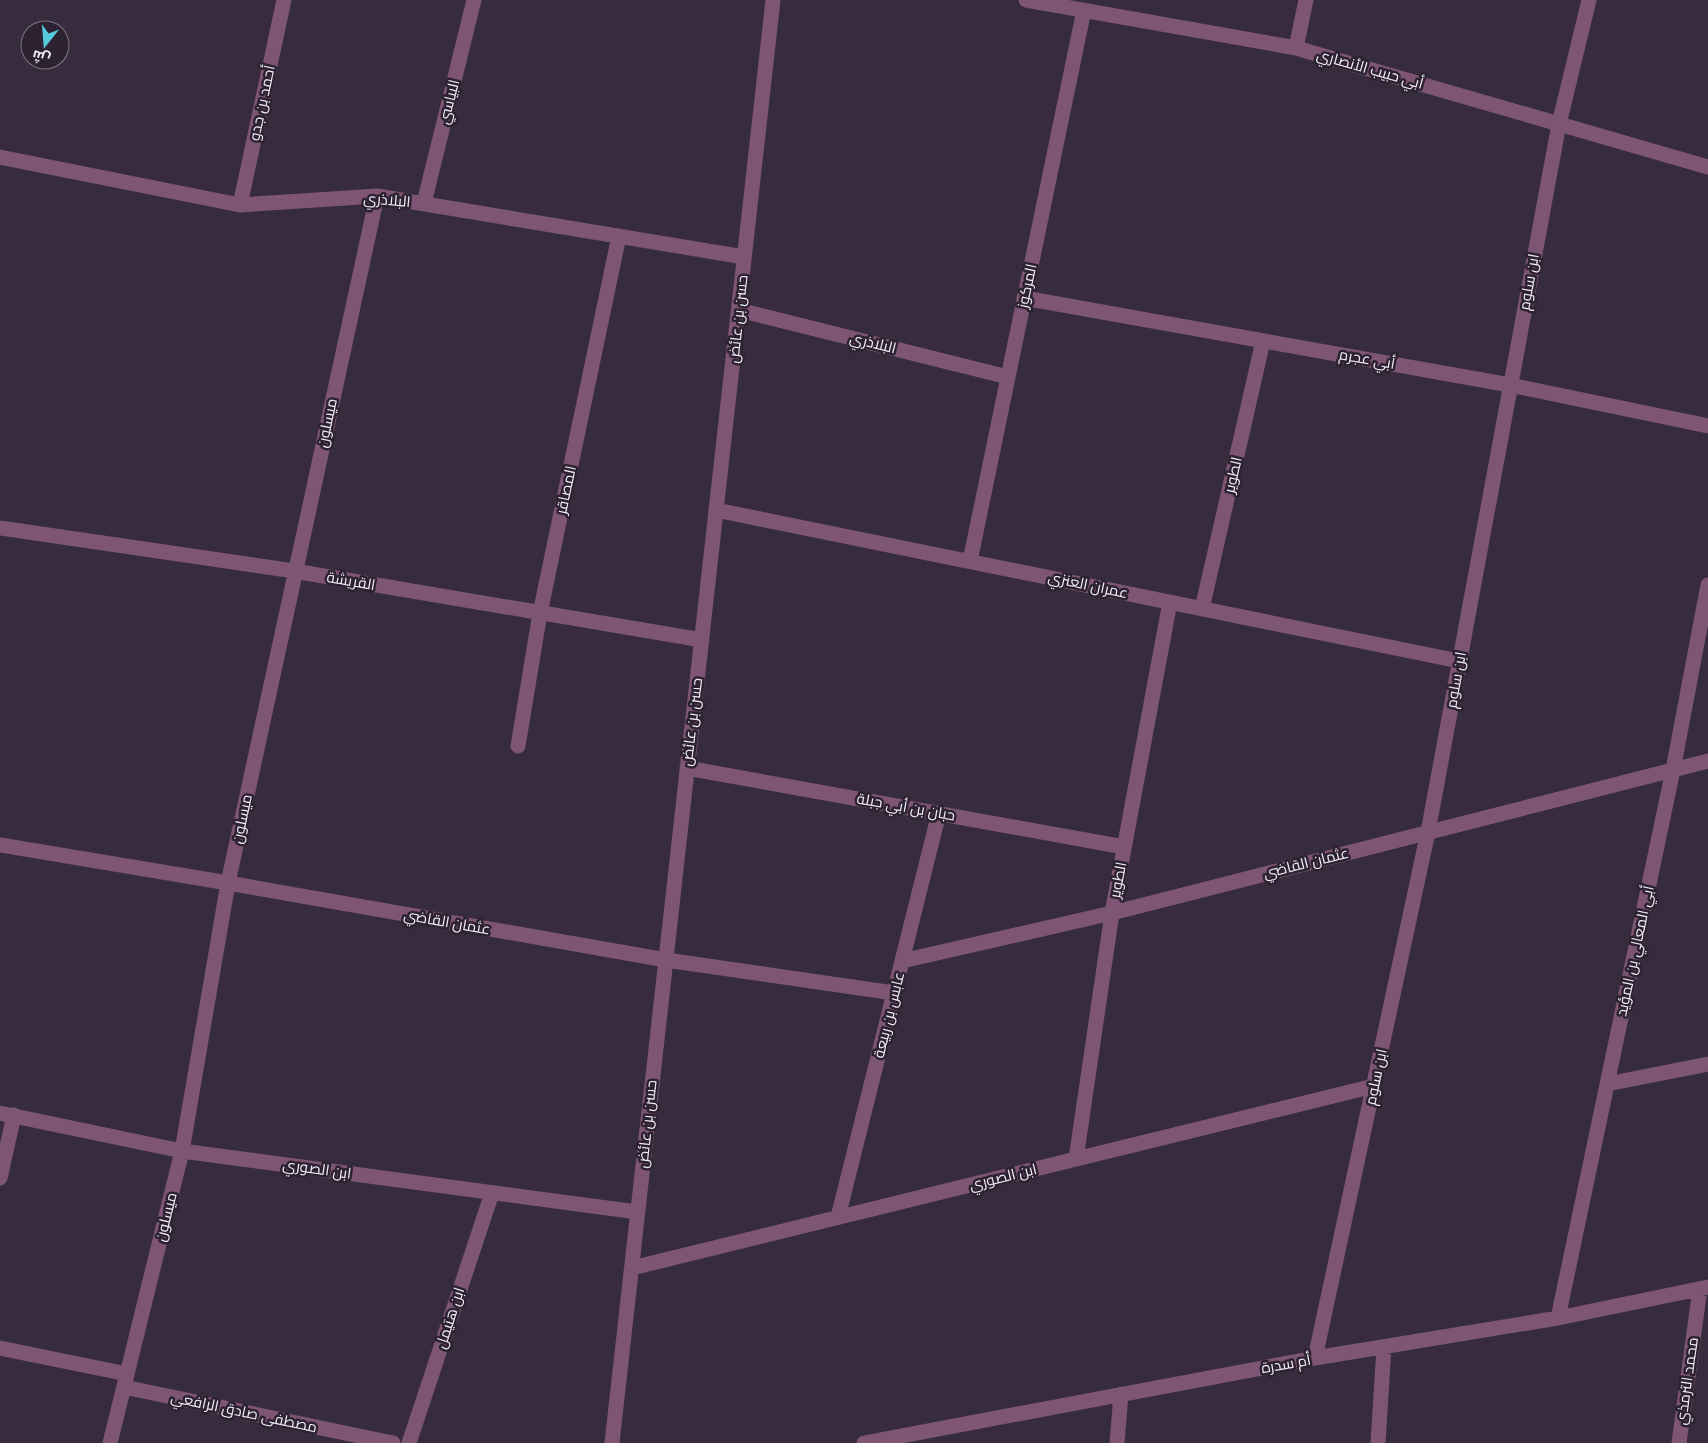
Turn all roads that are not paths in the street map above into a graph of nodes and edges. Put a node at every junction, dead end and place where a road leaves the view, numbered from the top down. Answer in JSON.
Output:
{"nodes":[{"id":1,"x":284,"y":0,"type":"edge"},
{"id":2,"x":474,"y":0,"type":"edge"},
{"id":3,"x":773,"y":0,"type":"edge"},
{"id":4,"x":1026,"y":0,"type":"edge"},
{"id":5,"x":1306,"y":0,"type":"edge"},
{"id":6,"x":1589,"y":0,"type":"edge"},
{"id":7,"x":1084,"y":10,"type":"junction"},
{"id":8,"x":1296,"y":48,"type":"junction"},
{"id":9,"x":1558,"y":124,"type":"junction"},
{"id":10,"x":0,"y":157,"type":"edge"},
{"id":11,"x":1708,"y":167,"type":"edge"},
{"id":12,"x":377,"y":196,"type":"junction"},
{"id":13,"x":424,"y":203,"type":"junction"},
{"id":14,"x":240,"y":205,"type":"junction"},
{"id":15,"x":619,"y":236,"type":"junction"},
{"id":16,"x":744,"y":257,"type":"junction"},
{"id":17,"x":1024,"y":298,"type":"junction"},
{"id":18,"x":739,"y":310,"type":"junction"},
{"id":19,"x":1263,"y":341,"type":"junction"},
{"id":20,"x":1008,"y":377,"type":"junction"},
{"id":21,"x":1510,"y":385,"type":"junction"},
{"id":22,"x":1708,"y":426,"type":"edge"},
{"id":23,"x":716,"y":510,"type":"junction"},
{"id":24,"x":0,"y":528,"type":"edge"},
{"id":25,"x":970,"y":561,"type":"junction"},
{"id":26,"x":294,"y":571,"type":"junction"},
{"id":27,"x":1708,"y":585,"type":"edge"},
{"id":28,"x":1170,"y":602,"type":"junction"},
{"id":29,"x":1202,"y":609,"type":"junction"},
{"id":30,"x":540,"y":613,"type":"junction"},
{"id":31,"x":702,"y":640,"type":"junction"},
{"id":32,"x":1459,"y":661,"type":"junction"},
{"id":33,"x":518,"y":746,"type":"dead end"},
{"id":34,"x":1708,"y":761,"type":"edge"},
{"id":35,"x":687,"y":768,"type":"junction"},
{"id":36,"x":1673,"y":770,"type":"junction"},
{"id":37,"x":939,"y":813,"type":"junction"},
{"id":38,"x":1428,"y":832,"type":"junction"},
{"id":39,"x":0,"y":845,"type":"edge"},
{"id":40,"x":1124,"y":847,"type":"junction"},
{"id":41,"x":228,"y":883,"type":"junction"},
{"id":42,"x":1112,"y":913,"type":"junction"},
{"id":43,"x":666,"y":960,"type":"junction"},
{"id":44,"x":902,"y":961,"type":"junction"},
{"id":45,"x":894,"y":993,"type":"junction"},
{"id":46,"x":1708,"y":1064,"type":"edge"},
{"id":47,"x":1607,"y":1084,"type":"junction"},
{"id":48,"x":1374,"y":1086,"type":"junction"},
{"id":49,"x":7,"y":1114,"type":"edge"},
{"id":50,"x":182,"y":1151,"type":"junction"},
{"id":51,"x":1076,"y":1159,"type":"junction"},
{"id":52,"x":0,"y":1178,"type":"edge"},
{"id":53,"x":492,"y":1193,"type":"junction"},
{"id":54,"x":637,"y":1212,"type":"junction"},
{"id":55,"x":838,"y":1217,"type":"junction"},
{"id":56,"x":632,"y":1268,"type":"junction"},
{"id":57,"x":1704,"y":1288,"type":"edge"},
{"id":58,"x":1558,"y":1318,"type":"junction"},
{"id":59,"x":1384,"y":1347,"type":"junction"},
{"id":60,"x":0,"y":1348,"type":"edge"},
{"id":61,"x":1315,"y":1358,"type":"junction"},
{"id":62,"x":125,"y":1380,"type":"junction"},
{"id":63,"x":1121,"y":1394,"type":"junction"},
{"id":64,"x":920,"y":1438,"type":"edge"},
{"id":65,"x":110,"y":1443,"type":"edge"},
{"id":66,"x":393,"y":1443,"type":"edge"},
{"id":67,"x":409,"y":1443,"type":"edge"},
{"id":68,"x":612,"y":1443,"type":"edge"},
{"id":69,"x":864,"y":1443,"type":"edge"},
{"id":70,"x":1117,"y":1443,"type":"edge"},
{"id":71,"x":1378,"y":1443,"type":"edge"},
{"id":72,"x":1679,"y":1443,"type":"edge"}],
"edges":[{"from":1,"to":14,"type":"street","name":"أحمد بن جدو"},
{"from":2,"to":13,"type":"street","name":"البياسي"},
{"from":3,"to":16,"type":"street","name":"حسن بن عائض"},
{"from":4,"to":7,"type":"street","name":"أبي حبيب الأنصاري"},
{"from":5,"to":8,"type":"street"},
{"from":6,"to":9,"type":"street","name":"ابن سلوم"},
{"from":7,"to":8,"type":"street","name":"أبي حبيب الأنصاري"},
{"from":7,"to":17,"type":"street","name":"المركوز"},
{"from":8,"to":9,"type":"street","name":"أبي حبيب الأنصاري"},
{"from":9,"to":11,"type":"street","name":"أبي حبيب الأنصاري"},
{"from":9,"to":21,"type":"street","name":"ابن سلوم"},
{"from":10,"to":14,"type":"street","name":"البلاذري"},
{"from":12,"to":13,"type":"street","name":"البلاذري"},
{"from":12,"to":14,"type":"street","name":"البلاذري"},
{"from":12,"to":26,"type":"street","name":"ميسلون"},
{"from":13,"to":15,"type":"street","name":"البلاذري"},
{"from":15,"to":16,"type":"street","name":"البلاذري"},
{"from":15,"to":30,"type":"street","name":"المصاقر"},
{"from":16,"to":18,"type":"street","name":"حسن بن عائض"},
{"from":17,"to":19,"type":"street","name":"أبي عجرم"},
{"from":17,"to":20,"type":"street","name":"المركوز"},
{"from":18,"to":20,"type":"street","name":"البلاذري"},
{"from":18,"to":23,"type":"street","name":"حسن بن عائض"},
{"from":19,"to":21,"type":"street","name":"أبي عجرم"},
{"from":19,"to":29,"type":"street","name":"الطوير"},
{"from":20,"to":25,"type":"street","name":"المركوز"},
{"from":21,"to":22,"type":"street","name":"أبي عجرم"},
{"from":21,"to":32,"type":"street","name":"ابن سلوم"},
{"from":23,"to":25,"type":"street","name":"عمران العنزي"},
{"from":23,"to":31,"type":"street","name":"حسن بن عائض"},
{"from":24,"to":26,"type":"street","name":"القريشة"},
{"from":25,"to":28,"type":"street","name":"عمران العنزي"},
{"from":26,"to":30,"type":"street","name":"القريشة"},
{"from":26,"to":41,"type":"street","name":"ميسلون"},
{"from":27,"to":36,"type":"street","name":"أبي المعالي بن المؤيد"},
{"from":28,"to":29,"type":"street","name":"عمران العنزي"},
{"from":28,"to":40,"type":"street","name":"الطوير"},
{"from":29,"to":32,"type":"street","name":"عمران العنزي"},
{"from":30,"to":31,"type":"street","name":"القريشة"},
{"from":30,"to":33,"type":"street","name":"المصاقر"},
{"from":31,"to":35,"type":"street","name":"حسن بن عائض"},
{"from":32,"to":38,"type":"street","name":"ابن سلوم"},
{"from":34,"to":36,"type":"street","name":"عثمان القاضي"},
{"from":35,"to":37,"type":"street","name":"حبان بن أبي جبلة"},
{"from":35,"to":43,"type":"street","name":"حسن بن عائض"},
{"from":36,"to":38,"type":"street","name":"عثمان القاضي"},
{"from":36,"to":47,"type":"street","name":"أبي المعالي بن المؤيد"},
{"from":37,"to":40,"type":"street","name":"حبان بن أبي جبلة"},
{"from":37,"to":44,"type":"street","name":"عابس بن ربيعة"},
{"from":38,"to":42,"type":"street","name":"عثمان القاضي"},
{"from":38,"to":48,"type":"street","name":"ابن سلوم"},
{"from":39,"to":41,"type":"street","name":"عثمان القاضي"},
{"from":40,"to":42,"type":"street","name":"الطوير"},
{"from":41,"to":43,"type":"street","name":"عثمان القاضي"},
{"from":41,"to":50,"type":"street","name":"ميسلون"},
{"from":42,"to":44,"type":"street","name":"عثمان القاضي"},
{"from":42,"to":51,"type":"street","name":"الطوير"},
{"from":43,"to":45,"type":"street","name":"عثمان القاضي"},
{"from":43,"to":54,"type":"street","name":"حسن بن عائض"},
{"from":44,"to":45,"type":"street","name":"عابس بن ربيعة"},
{"from":45,"to":55,"type":"street","name":"عابس بن ربيعة"},
{"from":46,"to":47,"type":"street"},
{"from":47,"to":58,"type":"street","name":"أبي المعالي بن المؤيد"},
{"from":48,"to":51,"type":"street","name":"ابن الصوري"},
{"from":48,"to":61,"type":"street","name":"ابن سلوم"},
{"from":49,"to":50,"type":"street","name":"ابن الصوري"},
{"from":49,"to":52,"type":"street"},
{"from":50,"to":53,"type":"street","name":"ابن الصوري"},
{"from":50,"to":62,"type":"street","name":"ميسلون"},
{"from":51,"to":55,"type":"street","name":"ابن الصوري"},
{"from":53,"to":54,"type":"street","name":"ابن الصوري"},
{"from":53,"to":67,"type":"street","name":"ابن هتيمل"},
{"from":54,"to":56,"type":"street","name":"حسن بن عائض"},
{"from":55,"to":56,"type":"street","name":"ابن الصوري"},
{"from":56,"to":68,"type":"street","name":"حسن بن عائض"},
{"from":57,"to":58,"type":"street","name":"أم سدرة"},
{"from":57,"to":72,"type":"street","name":"محمد الترمذي"},
{"from":58,"to":59,"type":"street","name":"أم سدرة"},
{"from":59,"to":61,"type":"street","name":"أم سدرة"},
{"from":59,"to":71,"type":"street"},
{"from":60,"to":62,"type":"street","name":"مصطفى صادق الرافعي"},
{"from":61,"to":63,"type":"street","name":"أم سدرة"},
{"from":62,"to":65,"type":"street","name":"ميسلون"},
{"from":62,"to":66,"type":"street","name":"مصطفى صادق الرافعي"},
{"from":63,"to":64,"type":"street","name":"أم سدرة"},
{"from":63,"to":70,"type":"street"},
{"from":64,"to":69,"type":"street","name":"أم سدرة"}]}
